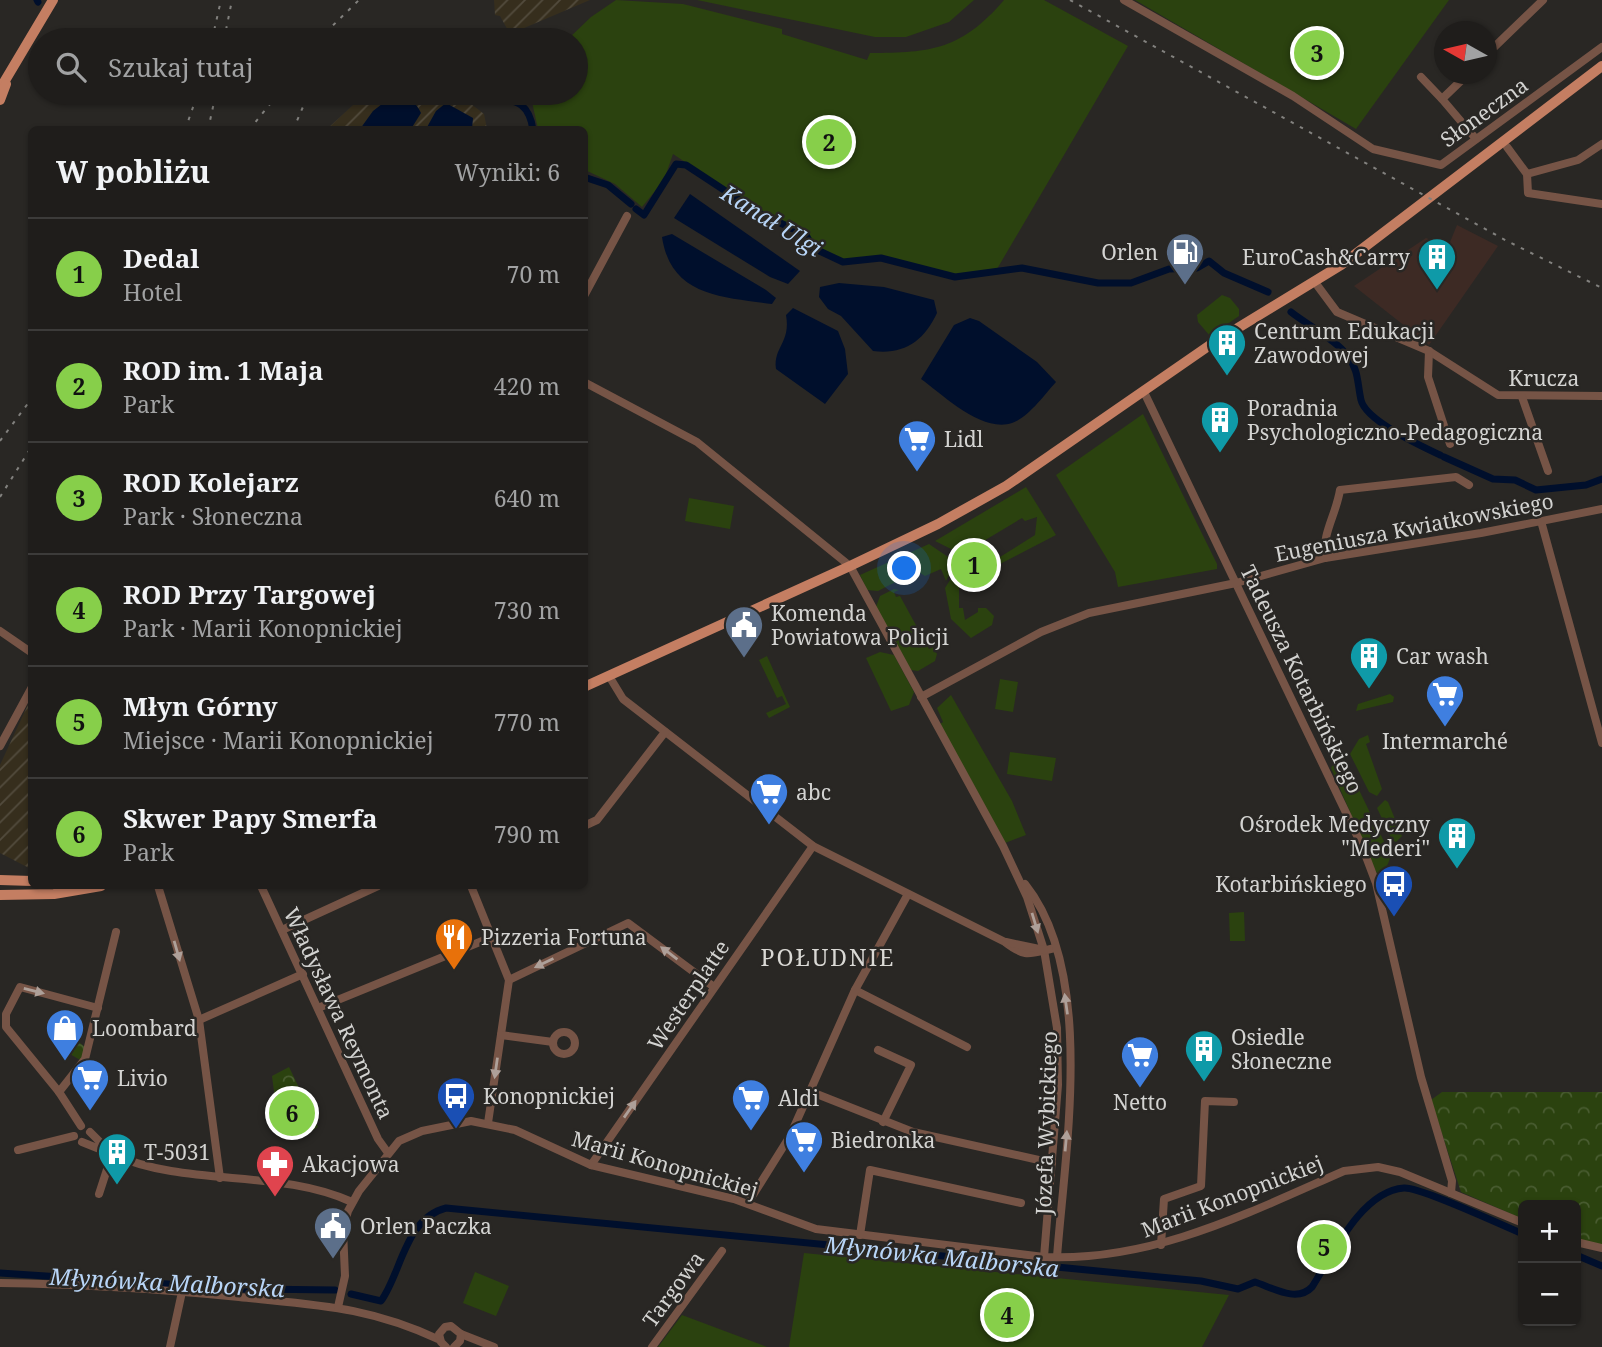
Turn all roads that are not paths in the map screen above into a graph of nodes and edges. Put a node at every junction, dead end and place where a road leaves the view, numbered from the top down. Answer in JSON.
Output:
{"nodes":[{"id":1,"x":53,"y":0,"type":"edge"},
{"id":2,"x":1124,"y":0,"type":"edge"},
{"id":3,"x":1543,"y":0,"type":"edge"},
{"id":4,"x":37,"y":28,"type":"edge"},
{"id":5,"x":28,"y":43,"type":"edge"},
{"id":6,"x":1497,"y":44,"type":"edge"},
{"id":7,"x":1602,"y":47,"type":"edge"},
{"id":8,"x":1602,"y":66,"type":"edge"},
{"id":9,"x":10,"y":74,"type":"junction"},
{"id":10,"x":1421,"y":77,"type":"dead end"},
{"id":11,"x":1458,"y":84,"type":"edge"},
{"id":12,"x":0,"y":89,"type":"edge"},
{"id":13,"x":1442,"y":99,"type":"junction"},
{"id":14,"x":0,"y":100,"type":"edge"},
{"id":15,"x":1476,"y":139,"type":"junction"},
{"id":16,"x":1602,"y":144,"type":"edge"},
{"id":17,"x":1507,"y":147,"type":"dead end"},
{"id":18,"x":1527,"y":174,"type":"junction"},
{"id":19,"x":1602,"y":204,"type":"edge"},
{"id":20,"x":627,"y":216,"type":"dead end"},
{"id":21,"x":1314,"y":281,"type":"junction"},
{"id":22,"x":588,"y":289,"type":"edge"},
{"id":23,"x":1429,"y":352,"type":"junction"},
{"id":24,"x":588,"y":384,"type":"edge"},
{"id":25,"x":1144,"y":392,"type":"junction"},
{"id":26,"x":1602,"y":396,"type":"edge"},
{"id":27,"x":1522,"y":397,"type":"junction"},
{"id":28,"x":1450,"y":444,"type":"dead end"},
{"id":29,"x":1548,"y":471,"type":"dead end"},
{"id":30,"x":1469,"y":485,"type":"dead end"},
{"id":31,"x":1602,"y":509,"type":"edge"},
{"id":32,"x":1541,"y":521,"type":"junction"},
{"id":33,"x":1325,"y":558,"type":"junction"},
{"id":34,"x":850,"y":566,"type":"junction"},
{"id":35,"x":1236,"y":583,"type":"junction"},
{"id":36,"x":0,"y":631,"type":"edge"},
{"id":37,"x":28,"y":650,"type":"edge"},
{"id":38,"x":609,"y":676,"type":"junction"},
{"id":39,"x":588,"y":685,"type":"edge"},
{"id":40,"x":28,"y":694,"type":"edge"},
{"id":41,"x":921,"y":698,"type":"junction"},
{"id":42,"x":666,"y":732,"type":"junction"},
{"id":43,"x":1602,"y":744,"type":"edge"},
{"id":44,"x":0,"y":746,"type":"edge"},
{"id":45,"x":588,"y":823,"type":"edge"},
{"id":46,"x":813,"y":846,"type":"junction"},
{"id":47,"x":1018,"y":876,"type":"junction"},
{"id":48,"x":0,"y":880,"type":"edge"},
{"id":49,"x":28,"y":881,"type":"edge"},
{"id":50,"x":83,"y":889,"type":"edge"},
{"id":51,"x":159,"y":889,"type":"edge"},
{"id":52,"x":262,"y":889,"type":"edge"},
{"id":53,"x":371,"y":889,"type":"edge"},
{"id":54,"x":472,"y":889,"type":"edge"},
{"id":55,"x":908,"y":894,"type":"junction"},
{"id":56,"x":0,"y":895,"type":"edge"},
{"id":57,"x":282,"y":930,"type":"junction"},
{"id":58,"x":116,"y":932,"type":"dead end"},
{"id":59,"x":492,"y":937,"type":"junction"},
{"id":60,"x":1055,"y":948,"type":"junction"},
{"id":61,"x":1044,"y":950,"type":"junction"},
{"id":62,"x":303,"y":974,"type":"junction"},
{"id":63,"x":509,"y":980,"type":"junction"},
{"id":64,"x":714,"y":987,"type":"junction"},
{"id":65,"x":855,"y":990,"type":"junction"},
{"id":66,"x":99,"y":1008,"type":"junction"},
{"id":67,"x":318,"y":1008,"type":"junction"},
{"id":68,"x":198,"y":1020,"type":"junction"},
{"id":69,"x":500,"y":1035,"type":"junction"},
{"id":70,"x":553,"y":1042,"type":"dead end"},
{"id":71,"x":967,"y":1047,"type":"dead end"},
{"id":72,"x":878,"y":1050,"type":"dead end"},
{"id":73,"x":809,"y":1091,"type":"junction"},
{"id":74,"x":59,"y":1092,"type":"junction"},
{"id":75,"x":1234,"y":1102,"type":"dead end"},
{"id":76,"x":883,"y":1122,"type":"junction"},
{"id":77,"x":488,"y":1123,"type":"junction"},
{"id":78,"x":81,"y":1126,"type":"junction"},
{"id":79,"x":90,"y":1132,"type":"junction"},
{"id":80,"x":78,"y":1139,"type":"junction"},
{"id":81,"x":18,"y":1150,"type":"dead end"},
{"id":82,"x":112,"y":1153,"type":"junction"},
{"id":83,"x":388,"y":1153,"type":"junction"},
{"id":84,"x":1052,"y":1163,"type":"junction"},
{"id":85,"x":591,"y":1166,"type":"junction"},
{"id":86,"x":220,"y":1178,"type":"junction"},
{"id":87,"x":99,"y":1194,"type":"dead end"},
{"id":88,"x":1451,"y":1194,"type":"junction"},
{"id":89,"x":352,"y":1202,"type":"junction"},
{"id":90,"x":748,"y":1203,"type":"junction"},
{"id":91,"x":1021,"y":1203,"type":"dead end"},
{"id":92,"x":1518,"y":1221,"type":"edge"},
{"id":93,"x":860,"y":1235,"type":"junction"},
{"id":94,"x":1581,"y":1243,"type":"edge"},
{"id":95,"x":1161,"y":1245,"type":"junction"},
{"id":96,"x":1602,"y":1248,"type":"edge"},
{"id":97,"x":722,"y":1251,"type":"dead end"},
{"id":98,"x":1044,"y":1256,"type":"junction"},
{"id":99,"x":1057,"y":1257,"type":"junction"},
{"id":100,"x":0,"y":1283,"type":"edge"},
{"id":101,"x":182,"y":1292,"type":"junction"},
{"id":102,"x":338,"y":1307,"type":"junction"},
{"id":103,"x":415,"y":1329,"type":"junction"},
{"id":104,"x":442,"y":1329,"type":"junction"},
{"id":105,"x":461,"y":1334,"type":"junction"},
{"id":106,"x":442,"y":1345,"type":"edge"},
{"id":107,"x":456,"y":1346,"type":"edge"},
{"id":108,"x":170,"y":1347,"type":"edge"},
{"id":109,"x":493,"y":1347,"type":"edge"},
{"id":110,"x":652,"y":1347,"type":"edge"}],
"edges":[{"from":1,"to":4,"type":"main road"},
{"from":2,"to":15,"type":"street","name":"Słoneczna"},
{"from":3,"to":6,"type":"street"},
{"from":5,"to":9,"type":"main road"},
{"from":7,"to":15,"type":"street","name":"Słoneczna"},
{"from":8,"to":21,"type":"main road"},
{"from":9,"to":12,"type":"main road"},
{"from":9,"to":14,"type":"main road"},
{"from":10,"to":13,"type":"street"},
{"from":11,"to":13,"type":"street"},
{"from":13,"to":15,"type":"street"},
{"from":16,"to":18,"type":"street"},
{"from":17,"to":18,"type":"street"},
{"from":18,"to":19,"type":"street"},
{"from":20,"to":22,"type":"street"},
{"from":21,"to":23,"type":"street","name":"Krucza"},
{"from":21,"to":25,"type":"main road"},
{"from":23,"to":27,"type":"street","name":"Krucza"},
{"from":23,"to":28,"type":"street"},
{"from":24,"to":34,"type":"street"},
{"from":25,"to":34,"type":"main road"},
{"from":25,"to":35,"type":"street","name":"Tadeusza Kotarbińskiego"},
{"from":26,"to":27,"type":"street","name":"Krucza"},
{"from":27,"to":29,"type":"street"},
{"from":30,"to":33,"type":"street"},
{"from":31,"to":32,"type":"street","name":"Eugeniusza Kwiatkowskiego"},
{"from":32,"to":33,"type":"street","name":"Eugeniusza Kwiatkowskiego"},
{"from":32,"to":43,"type":"street"},
{"from":33,"to":35,"type":"street","name":"Eugeniusza Kwiatkowskiego"},
{"from":34,"to":38,"type":"main road"},
{"from":34,"to":41,"type":"street","name":"Józefa Wybickiego"},
{"from":35,"to":41,"type":"street","name":"Eugeniusza Kwiatkowskiego"},
{"from":35,"to":88,"type":"street","name":"Tadeusza Kotarbińskiego"},
{"from":36,"to":37,"type":"street"},
{"from":38,"to":39,"type":"main road"},
{"from":38,"to":42,"type":"street"},
{"from":40,"to":44,"type":"street"},
{"from":41,"to":47,"type":"street","name":"Józefa Wybickiego"},
{"from":42,"to":45,"type":"street"},
{"from":42,"to":46,"type":"street"},
{"from":46,"to":55,"type":"street"},
{"from":46,"to":64,"type":"street","name":"Westerplatte"},
{"from":47,"to":60,"type":"street","name":"Józefa Wybickiego"},
{"from":47,"to":61,"type":"street","name":"Józefa Wybickiego","one_way":true},
{"from":48,"to":49,"type":"main road"},
{"from":50,"to":56,"type":"main road"},
{"from":51,"to":68,"type":"street","one_way":true},
{"from":52,"to":57,"type":"street","name":"Władysława Reymonta"},
{"from":53,"to":57,"type":"street"},
{"from":54,"to":59,"type":"street"},
{"from":55,"to":61,"type":"street"},
{"from":55,"to":65,"type":"street"},
{"from":57,"to":62,"type":"street","name":"Władysława Reymonta"},
{"from":58,"to":66,"type":"street"},
{"from":59,"to":63,"type":"street"},
{"from":59,"to":67,"type":"street"},
{"from":60,"to":61,"type":"street"},
{"from":99,"to":60,"type":"street","name":"Józefa Wybickiego","one_way":true},
{"from":61,"to":84,"type":"street","name":"Józefa Wybickiego"},
{"from":62,"to":67,"type":"street","name":"Władysława Reymonta"},
{"from":62,"to":68,"type":"street"},
{"from":64,"to":63,"type":"street","one_way":true},
{"from":63,"to":69,"type":"street"},
{"from":85,"to":64,"type":"street","name":"Westerplatte","one_way":true},
{"from":65,"to":71,"type":"street"},
{"from":65,"to":73,"type":"street"},
{"from":66,"to":74,"type":"street"},
{"from":74,"to":66,"type":"street","one_way":true},
{"from":67,"to":83,"type":"street","name":"Władysława Reymonta"},
{"from":68,"to":86,"type":"street"},
{"from":69,"to":70,"type":"street"},
{"from":69,"to":77,"type":"street","one_way":true},
{"from":72,"to":76,"type":"street"},
{"from":73,"to":76,"type":"street"},
{"from":73,"to":90,"type":"street"},
{"from":74,"to":78,"type":"street"},
{"from":75,"to":95,"type":"street"},
{"from":76,"to":84,"type":"street"},
{"from":77,"to":83,"type":"street","name":"Marii Konopnickiej"},
{"from":77,"to":85,"type":"street","name":"Marii Konopnickiej"},
{"from":78,"to":79,"type":"street"},
{"from":78,"to":80,"type":"street"},
{"from":79,"to":80,"type":"street"},
{"from":79,"to":82,"type":"street"},
{"from":80,"to":81,"type":"street"},
{"from":80,"to":82,"type":"street"},
{"from":82,"to":86,"type":"street"},
{"from":82,"to":87,"type":"street"},
{"from":83,"to":89,"type":"street","name":"Marii Konopnickiej"},
{"from":84,"to":98,"type":"street","name":"Józefa Wybickiego"},
{"from":85,"to":90,"type":"street","name":"Marii Konopnickiej"},
{"from":86,"to":89,"type":"street"},
{"from":88,"to":92,"type":"street","name":"Marii Konopnickiej"},
{"from":88,"to":95,"type":"street","name":"Marii Konopnickiej"},
{"from":89,"to":102,"type":"street","name":"Marii Konopnickiej"},
{"from":90,"to":93,"type":"street","name":"Marii Konopnickiej"},
{"from":91,"to":93,"type":"street"},
{"from":93,"to":98,"type":"street","name":"Marii Konopnickiej"},
{"from":94,"to":96,"type":"street"},
{"from":95,"to":99,"type":"street","name":"Marii Konopnickiej"},
{"from":97,"to":110,"type":"street","name":"Targowa"},
{"from":98,"to":99,"type":"street","name":"Marii Konopnickiej"},
{"from":100,"to":101,"type":"street"},
{"from":101,"to":102,"type":"street"},
{"from":101,"to":108,"type":"street"},
{"from":102,"to":103,"type":"street"},
{"from":103,"to":104,"type":"street"},
{"from":103,"to":106,"type":"street"},
{"from":104,"to":105,"type":"street"},
{"from":104,"to":106,"type":"street"},
{"from":105,"to":107,"type":"street"},
{"from":105,"to":109,"type":"street"},
{"from":107,"to":109,"type":"street"}]}
